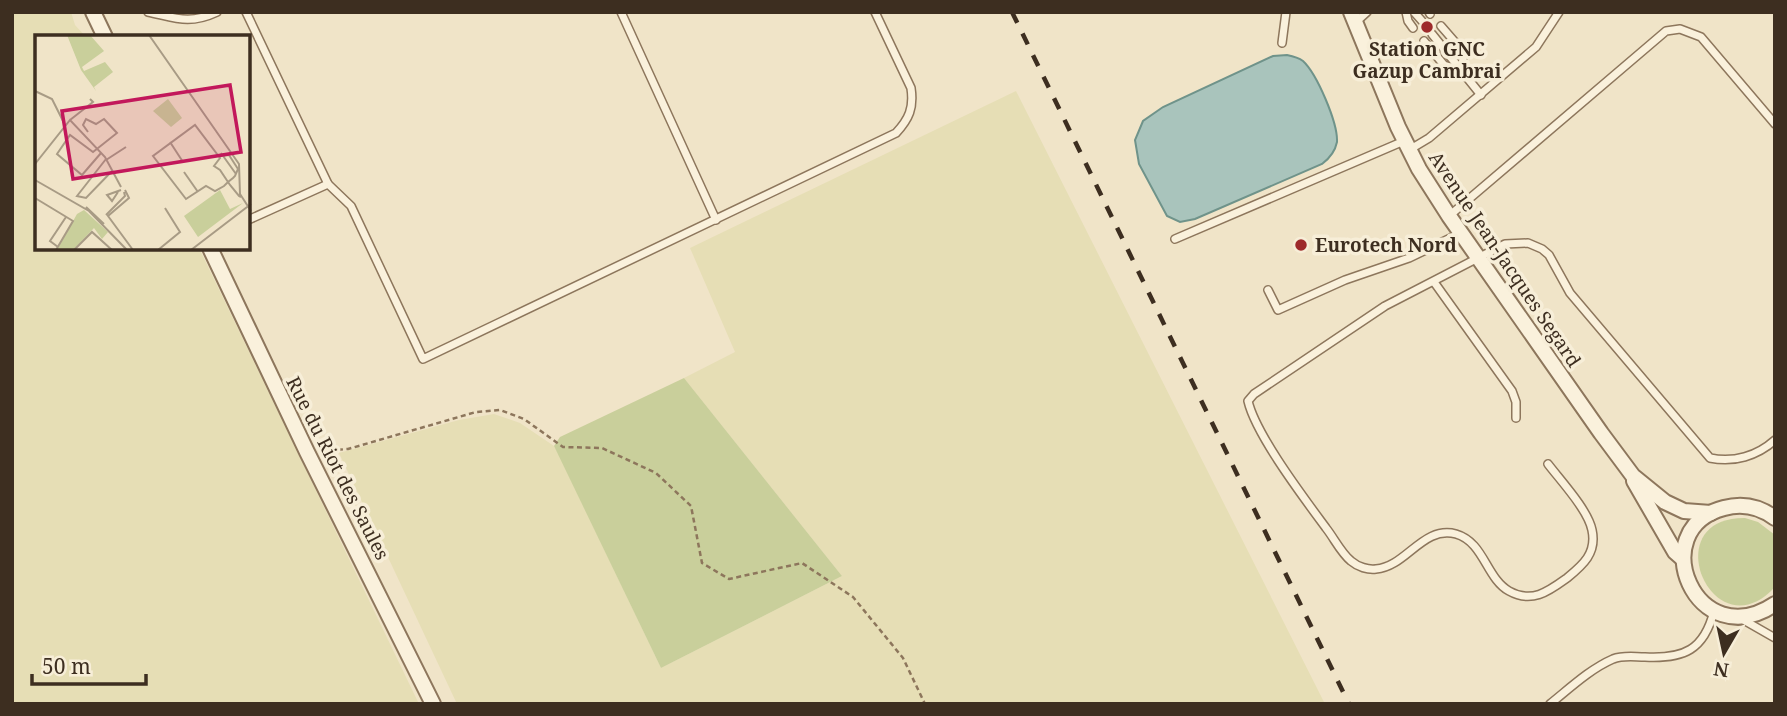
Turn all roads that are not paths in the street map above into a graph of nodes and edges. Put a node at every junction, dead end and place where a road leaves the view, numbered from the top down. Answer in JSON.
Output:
{"nodes":[{"id":1,"x":93,"y":12,"type":"edge"},
{"id":2,"x":148,"y":12,"type":"edge"},
{"id":3,"x":217,"y":12,"type":"edge"},
{"id":4,"x":246,"y":12,"type":"edge"},
{"id":5,"x":621,"y":12,"type":"edge"},
{"id":6,"x":875,"y":12,"type":"edge"},
{"id":7,"x":1286,"y":12,"type":"edge"},
{"id":8,"x":1367,"y":12,"type":"edge"},
{"id":9,"x":1406,"y":12,"type":"edge"},
{"id":10,"x":1414,"y":12,"type":"edge"},
{"id":11,"x":1559,"y":12,"type":"edge"},
{"id":12,"x":199,"y":16,"type":"edge"},
{"id":13,"x":1353,"y":18,"type":"edge"},
{"id":14,"x":1422,"y":21,"type":"dead end"},
{"id":15,"x":1441,"y":26,"type":"dead end"},
{"id":16,"x":1413,"y":28,"type":"dead end"},
{"id":17,"x":1432,"y":34,"type":"dead end"},
{"id":18,"x":104,"y":35,"type":"edge"},
{"id":19,"x":1424,"y":41,"type":"dead end"},
{"id":20,"x":1282,"y":43,"type":"dead end"},
{"id":21,"x":1465,"y":72,"type":"junction"},
{"id":22,"x":1481,"y":95,"type":"junction"},
{"id":23,"x":1775,"y":124,"type":"edge"},
{"id":24,"x":1406,"y":145,"type":"junction"},
{"id":25,"x":328,"y":184,"type":"junction"},
{"id":26,"x":1449,"y":216,"type":"junction"},
{"id":27,"x":250,"y":219,"type":"edge"},
{"id":28,"x":716,"y":220,"type":"junction"},
{"id":29,"x":1461,"y":233,"type":"junction"},
{"id":30,"x":1175,"y":239,"type":"dead end"},
{"id":31,"x":211,"y":250,"type":"edge"},
{"id":32,"x":1479,"y":259,"type":"junction"},
{"id":33,"x":1434,"y":282,"type":"junction"},
{"id":34,"x":1268,"y":290,"type":"dead end"},
{"id":35,"x":1516,"y":418,"type":"dead end"},
{"id":36,"x":1775,"y":440,"type":"edge"},
{"id":37,"x":1548,"y":464,"type":"dead end"},
{"id":38,"x":1633,"y":476,"type":"junction"},
{"id":39,"x":1767,"y":509,"type":"edge"},
{"id":40,"x":1711,"y":513,"type":"junction"},
{"id":41,"x":1775,"y":518,"type":"edge"},
{"id":42,"x":1683,"y":559,"type":"junction"},
{"id":43,"x":1775,"y":604,"type":"edge"},
{"id":44,"x":1714,"y":611,"type":"junction"},
{"id":45,"x":1739,"y":617,"type":"junction"},
{"id":46,"x":1775,"y":638,"type":"edge"},
{"id":47,"x":433,"y":704,"type":"edge"},
{"id":48,"x":1550,"y":704,"type":"edge"}],
"edges":[{"from":1,"to":18,"type":"street"},
{"from":2,"to":12,"type":"lane"},
{"from":3,"to":12,"type":"lane"},
{"from":4,"to":25,"type":"lane"},
{"from":5,"to":28,"type":"lane"},
{"from":6,"to":28,"type":"lane"},
{"from":7,"to":20,"type":"lane"},
{"from":8,"to":13,"type":"lane"},
{"from":9,"to":16,"type":"lane"},
{"from":10,"to":14,"type":"lane"},
{"from":11,"to":22,"type":"lane"},
{"from":13,"to":24,"type":"street","name":"Avenue Jean-Jacques Segard"},
{"from":15,"to":21,"type":"lane"},
{"from":17,"to":21,"type":"lane"},
{"from":19,"to":21,"type":"lane"},
{"from":21,"to":22,"type":"lane"},
{"from":22,"to":24,"type":"lane"},
{"from":23,"to":26,"type":"lane"},
{"from":24,"to":26,"type":"street","name":"Avenue Jean-Jacques Segard"},
{"from":24,"to":30,"type":"lane"},
{"from":25,"to":27,"type":"lane"},
{"from":25,"to":28,"type":"lane"},
{"from":26,"to":29,"type":"street","name":"Avenue Jean-Jacques Segard"},
{"from":29,"to":32,"type":"street","name":"Avenue Jean-Jacques Segard"},
{"from":29,"to":34,"type":"lane"},
{"from":31,"to":47,"type":"street","name":"Rue du Riot des Saules"},
{"from":32,"to":33,"type":"lane"},
{"from":32,"to":36,"type":"lane"},
{"from":32,"to":38,"type":"street","name":"Avenue Jean-Jacques Segard"},
{"from":33,"to":35,"type":"lane"},
{"from":33,"to":37,"type":"lane"},
{"from":38,"to":40,"type":"street","name":"Avenue Jean-Jacques Segard"},
{"from":38,"to":42,"type":"street","name":"Avenue Jean-Jacques Segard"},
{"from":39,"to":40,"type":"street","name":"Avenue Jean-Jacques Segard"},
{"from":39,"to":41,"type":"street"},
{"from":40,"to":42,"type":"street"},
{"from":42,"to":44,"type":"street","name":"Avenue Jean-Jacques Segard"},
{"from":43,"to":45,"type":"street"},
{"from":44,"to":45,"type":"street"},
{"from":44,"to":48,"type":"lane"},
{"from":45,"to":46,"type":"lane"}]}
